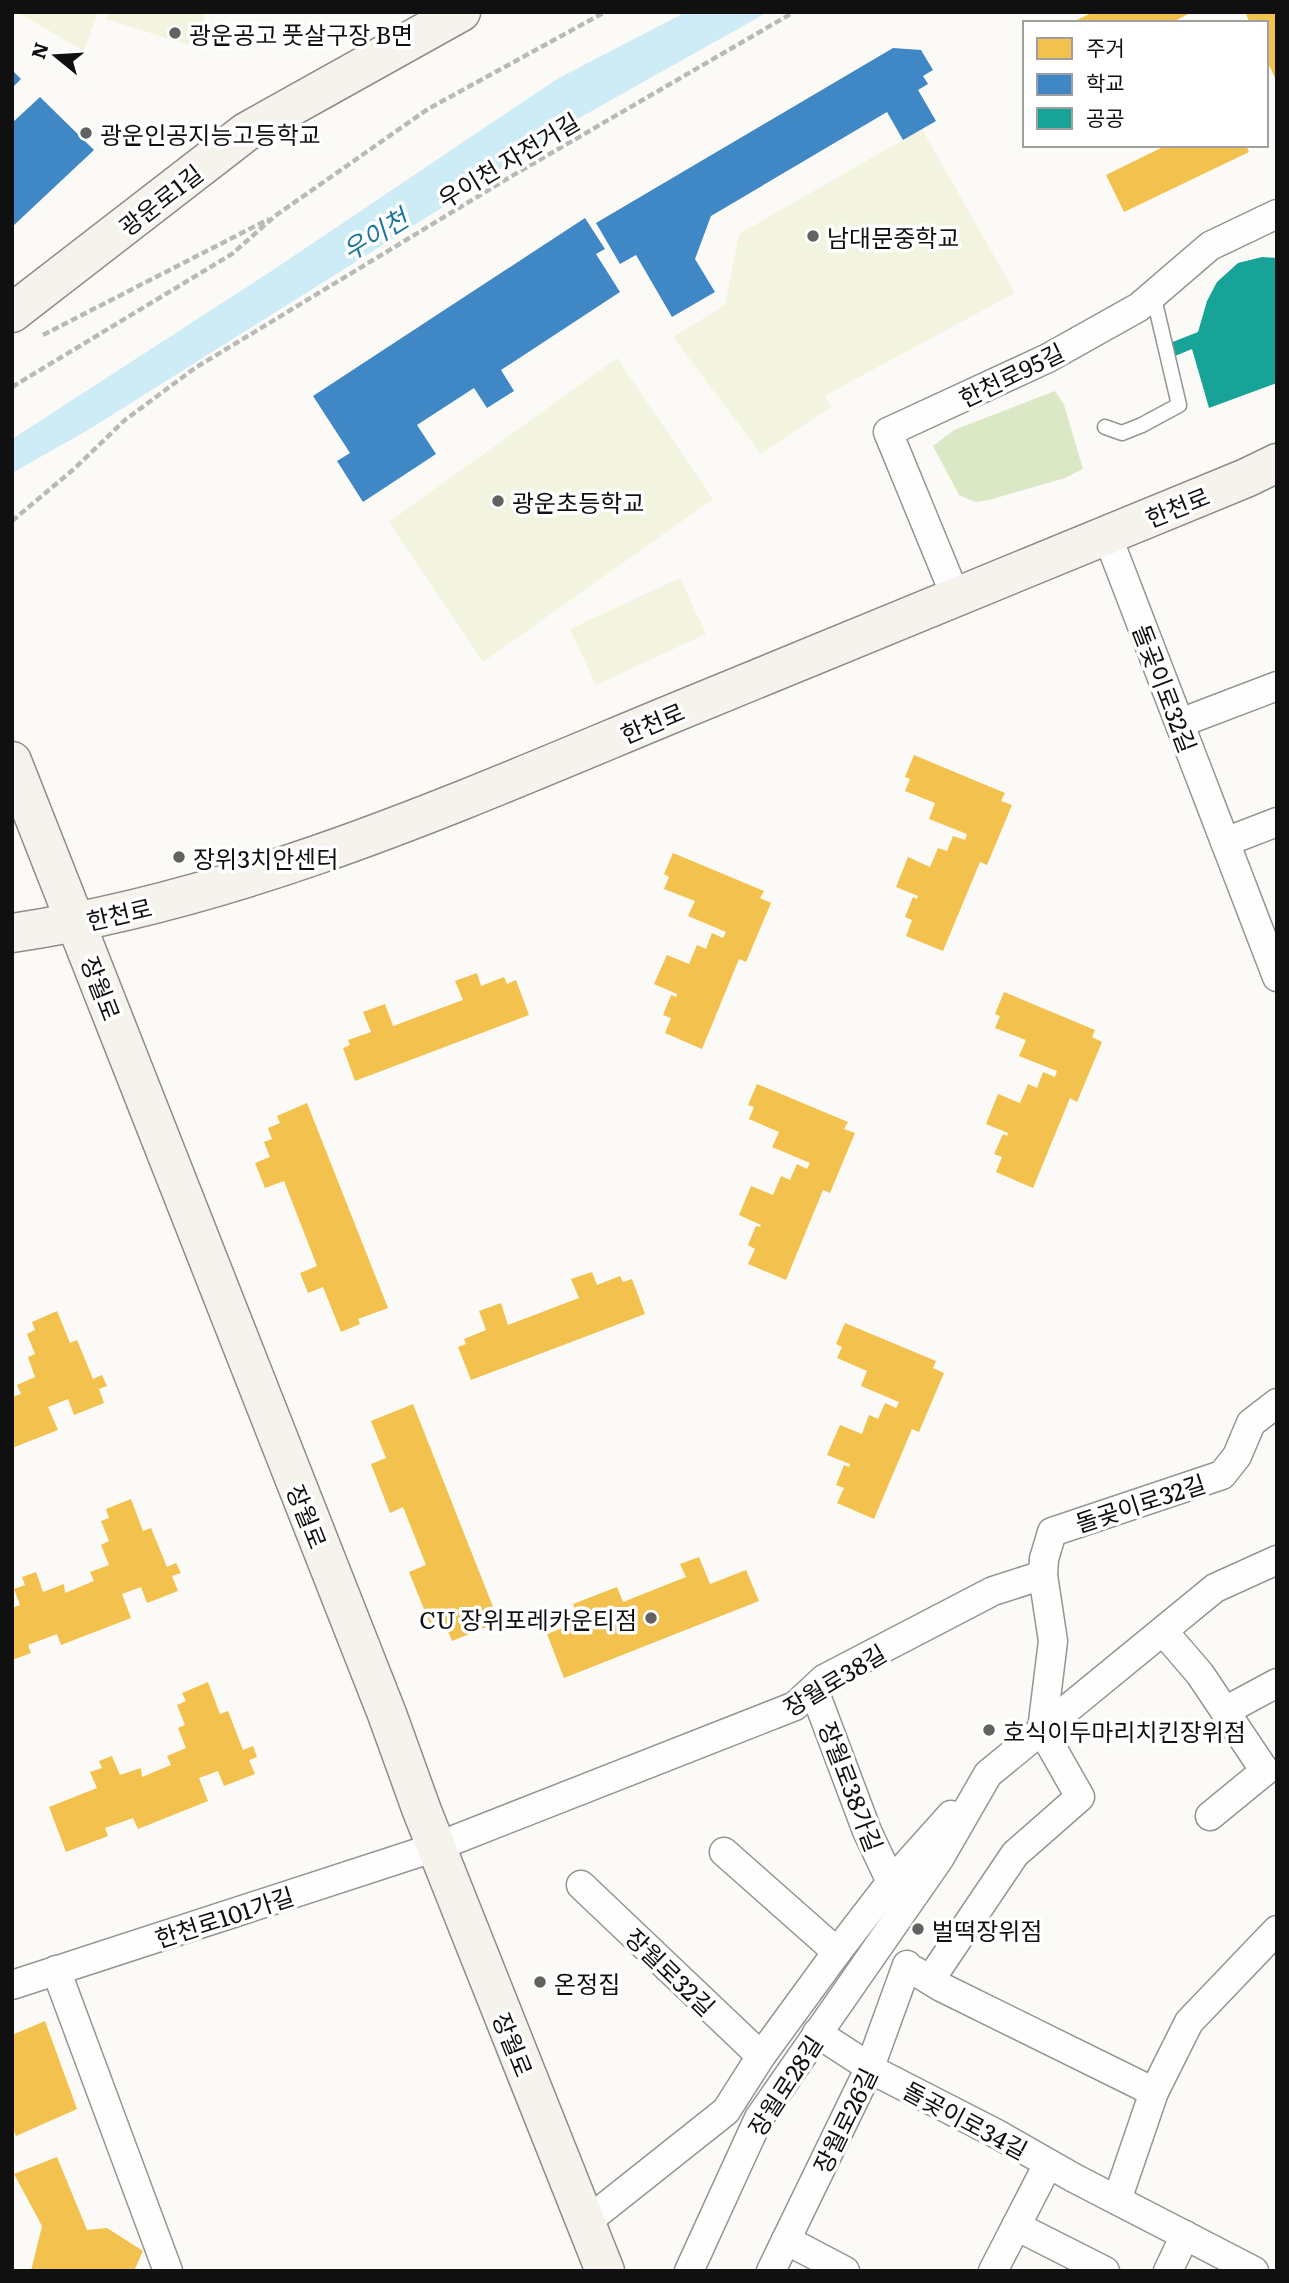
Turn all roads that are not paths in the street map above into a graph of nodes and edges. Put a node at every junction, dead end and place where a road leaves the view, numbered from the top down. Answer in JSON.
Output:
{"nodes":[{"id":1,"x":461,"y":12,"type":"edge"},
{"id":2,"x":1277,"y":214,"type":"edge"},
{"id":3,"x":1153,"y":294,"type":"junction"},
{"id":4,"x":15,"y":311,"type":"edge"},
{"id":5,"x":1105,"y":427,"type":"dead end"},
{"id":6,"x":1277,"y":463,"type":"edge"},
{"id":7,"x":1107,"y":535,"type":"junction"},
{"id":8,"x":955,"y":595,"type":"junction"},
{"id":9,"x":1277,"y":686,"type":"edge"},
{"id":10,"x":1180,"y":723,"type":"junction"},
{"id":11,"x":12,"y":761,"type":"edge"},
{"id":12,"x":1277,"y":822,"type":"edge"},
{"id":13,"x":1225,"y":842,"type":"junction"},
{"id":14,"x":77,"y":923,"type":"junction"},
{"id":15,"x":12,"y":933,"type":"edge"},
{"id":16,"x":1274,"y":961,"type":"edge"},
{"id":17,"x":1277,"y":1403,"type":"edge"},
{"id":18,"x":1277,"y":1560,"type":"edge"},
{"id":19,"x":1043,"y":1575,"type":"junction"},
{"id":20,"x":1163,"y":1631,"type":"junction"},
{"id":21,"x":1277,"y":1683,"type":"edge"},
{"id":22,"x":814,"y":1690,"type":"junction"},
{"id":23,"x":1225,"y":1711,"type":"junction"},
{"id":24,"x":1042,"y":1730,"type":"junction"},
{"id":25,"x":988,"y":1774,"type":"junction"},
{"id":26,"x":1210,"y":1816,"type":"dead end"},
{"id":27,"x":436,"y":1847,"type":"junction"},
{"id":28,"x":724,"y":1852,"type":"dead end"},
{"id":29,"x":891,"y":1882,"type":"junction"},
{"id":30,"x":581,"y":1885,"type":"dead end"},
{"id":31,"x":1277,"y":1930,"type":"edge"},
{"id":32,"x":877,"y":1947,"type":"junction"},
{"id":33,"x":837,"y":1952,"type":"junction"},
{"id":34,"x":56,"y":1970,"type":"junction"},
{"id":35,"x":918,"y":1973,"type":"junction"},
{"id":36,"x":12,"y":1985,"type":"edge"},
{"id":37,"x":817,"y":2034,"type":"junction"},
{"id":38,"x":761,"y":2056,"type":"junction"},
{"id":39,"x":870,"y":2067,"type":"junction"},
{"id":40,"x":1154,"y":2092,"type":"junction"},
{"id":41,"x":1048,"y":2164,"type":"junction"},
{"id":42,"x":1118,"y":2200,"type":"junction"},
{"id":43,"x":585,"y":2223,"type":"junction"},
{"id":44,"x":1016,"y":2226,"type":"junction"},
{"id":45,"x":1185,"y":2235,"type":"junction"},
{"id":46,"x":786,"y":2240,"type":"junction"},
{"id":47,"x":168,"y":2271,"type":"edge"},
{"id":48,"x":605,"y":2271,"type":"edge"},
{"id":49,"x":689,"y":2271,"type":"edge"},
{"id":50,"x":771,"y":2271,"type":"edge"},
{"id":51,"x":845,"y":2271,"type":"edge"},
{"id":52,"x":993,"y":2271,"type":"edge"},
{"id":53,"x":1105,"y":2271,"type":"edge"},
{"id":54,"x":1168,"y":2271,"type":"edge"},
{"id":55,"x":1254,"y":2271,"type":"edge"}],
"edges":[{"from":1,"to":4,"type":"street","name":"광운로1길"},
{"from":2,"to":3,"type":"street","name":"한천로95길"},
{"from":3,"to":5,"type":"lane"},
{"from":3,"to":8,"type":"street","name":"한천로95길"},
{"from":6,"to":7,"type":"street","name":"한천로"},
{"from":7,"to":8,"type":"street","name":"한천로"},
{"from":7,"to":10,"type":"street","name":"돌곶이로32길"},
{"from":8,"to":14,"type":"street","name":"한천로"},
{"from":9,"to":10,"type":"street"},
{"from":10,"to":13,"type":"street","name":"돌곶이로32길"},
{"from":11,"to":14,"type":"street","name":"장월로"},
{"from":12,"to":13,"type":"street"},
{"from":13,"to":16,"type":"street","name":"돌곶이로32길"},
{"from":14,"to":15,"type":"street","name":"한천로"},
{"from":14,"to":27,"type":"street","name":"장월로"},
{"from":17,"to":19,"type":"street","name":"돌곶이로32길"},
{"from":18,"to":20,"type":"street","name":"장월로28길"},
{"from":19,"to":22,"type":"street","name":"장월로38길"},
{"from":19,"to":24,"type":"street"},
{"from":20,"to":23,"type":"street"},
{"from":20,"to":24,"type":"street","name":"장월로28길"},
{"from":21,"to":23,"type":"street"},
{"from":22,"to":27,"type":"street","name":"장월로38길"},
{"from":22,"to":29,"type":"street","name":"장월로38가길"},
{"from":23,"to":26,"type":"street"},
{"from":24,"to":25,"type":"street","name":"장월로28길"},
{"from":24,"to":35,"type":"street","name":"장월로26길"},
{"from":25,"to":29,"type":"street"},
{"from":25,"to":32,"type":"street","name":"장월로28길"},
{"from":27,"to":34,"type":"street","name":"한천로101가길"},
{"from":27,"to":43,"type":"street","name":"장월로"},
{"from":28,"to":33,"type":"street"},
{"from":29,"to":33,"type":"street"},
{"from":30,"to":38,"type":"street","name":"장월로32길"},
{"from":31,"to":40,"type":"street"},
{"from":32,"to":35,"type":"street"},
{"from":32,"to":37,"type":"street","name":"장월로28길"},
{"from":33,"to":38,"type":"street"},
{"from":34,"to":36,"type":"street","name":"한천로101가길"},
{"from":34,"to":47,"type":"street"},
{"from":35,"to":39,"type":"street","name":"장월로26길"},
{"from":35,"to":40,"type":"street"},
{"from":37,"to":39,"type":"street","name":"돌곶이로34길"},
{"from":37,"to":49,"type":"street","name":"장월로28길"},
{"from":38,"to":43,"type":"street"},
{"from":39,"to":41,"type":"street","name":"돌곶이로34길"},
{"from":39,"to":46,"type":"street","name":"장월로26길"},
{"from":40,"to":42,"type":"street"},
{"from":41,"to":42,"type":"street","name":"돌곶이로34길"},
{"from":41,"to":44,"type":"street"},
{"from":42,"to":45,"type":"street","name":"돌곶이로34길"},
{"from":43,"to":48,"type":"street","name":"장월로"},
{"from":44,"to":52,"type":"street"},
{"from":44,"to":53,"type":"street"},
{"from":45,"to":54,"type":"street"},
{"from":45,"to":55,"type":"street","name":"돌곶이로34길"},
{"from":46,"to":50,"type":"street","name":"장월로26길"},
{"from":46,"to":51,"type":"street"}]}
